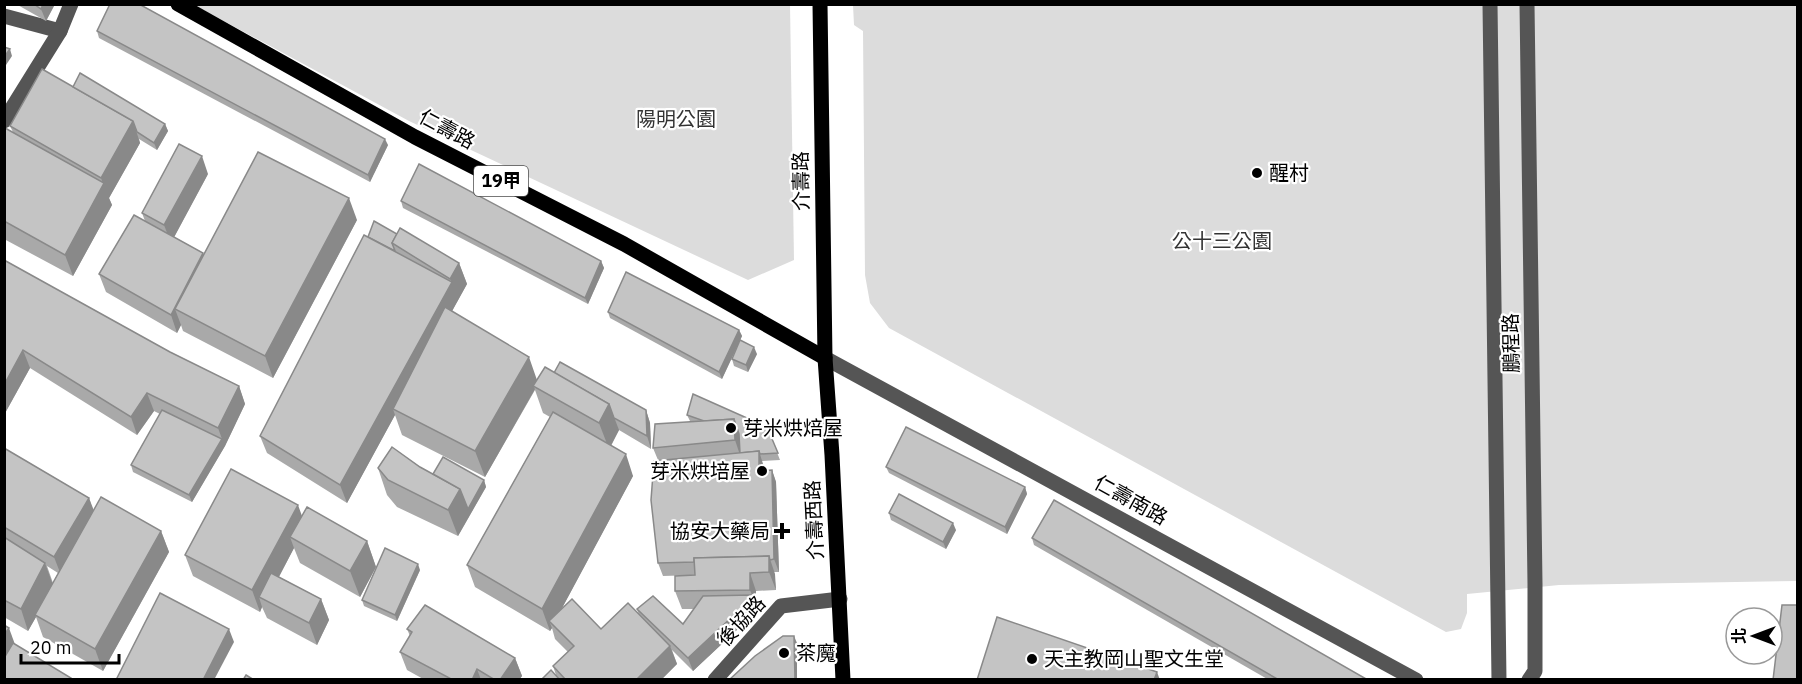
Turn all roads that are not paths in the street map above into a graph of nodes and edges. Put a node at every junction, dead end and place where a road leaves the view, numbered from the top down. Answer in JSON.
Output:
{"nodes":[{"id":1,"x":71,"y":4,"type":"edge"},
{"id":2,"x":178,"y":4,"type":"edge"},
{"id":3,"x":820,"y":4,"type":"edge"},
{"id":4,"x":1490,"y":4,"type":"edge"},
{"id":5,"x":1527,"y":4,"type":"edge"},
{"id":6,"x":4,"y":16,"type":"edge"},
{"id":7,"x":60,"y":31,"type":"junction"},
{"id":8,"x":4,"y":121,"type":"edge"},
{"id":9,"x":825,"y":358,"type":"junction"},
{"id":10,"x":840,"y":599,"type":"junction"},
{"id":11,"x":715,"y":680,"type":"edge"},
{"id":12,"x":843,"y":680,"type":"edge"},
{"id":13,"x":1416,"y":680,"type":"edge"},
{"id":14,"x":1499,"y":680,"type":"edge"},
{"id":15,"x":1529,"y":680,"type":"edge"}],
"edges":[{"from":1,"to":7,"type":"street"},
{"from":2,"to":9,"type":"main road","name":"仁壽路","number":"19甲"},
{"from":3,"to":9,"type":"main road","name":"介壽路"},
{"from":4,"to":14,"type":"street","name":"鵬程路"},
{"from":5,"to":15,"type":"street","name":"鵬程路"},
{"from":6,"to":7,"type":"street"},
{"from":7,"to":8,"type":"street"},
{"from":9,"to":10,"type":"main road","name":"介壽西路"},
{"from":9,"to":13,"type":"street","name":"仁壽南路"},
{"from":10,"to":11,"type":"street","name":"後協路"},
{"from":10,"to":12,"type":"main road","name":"介壽西路"}]}
